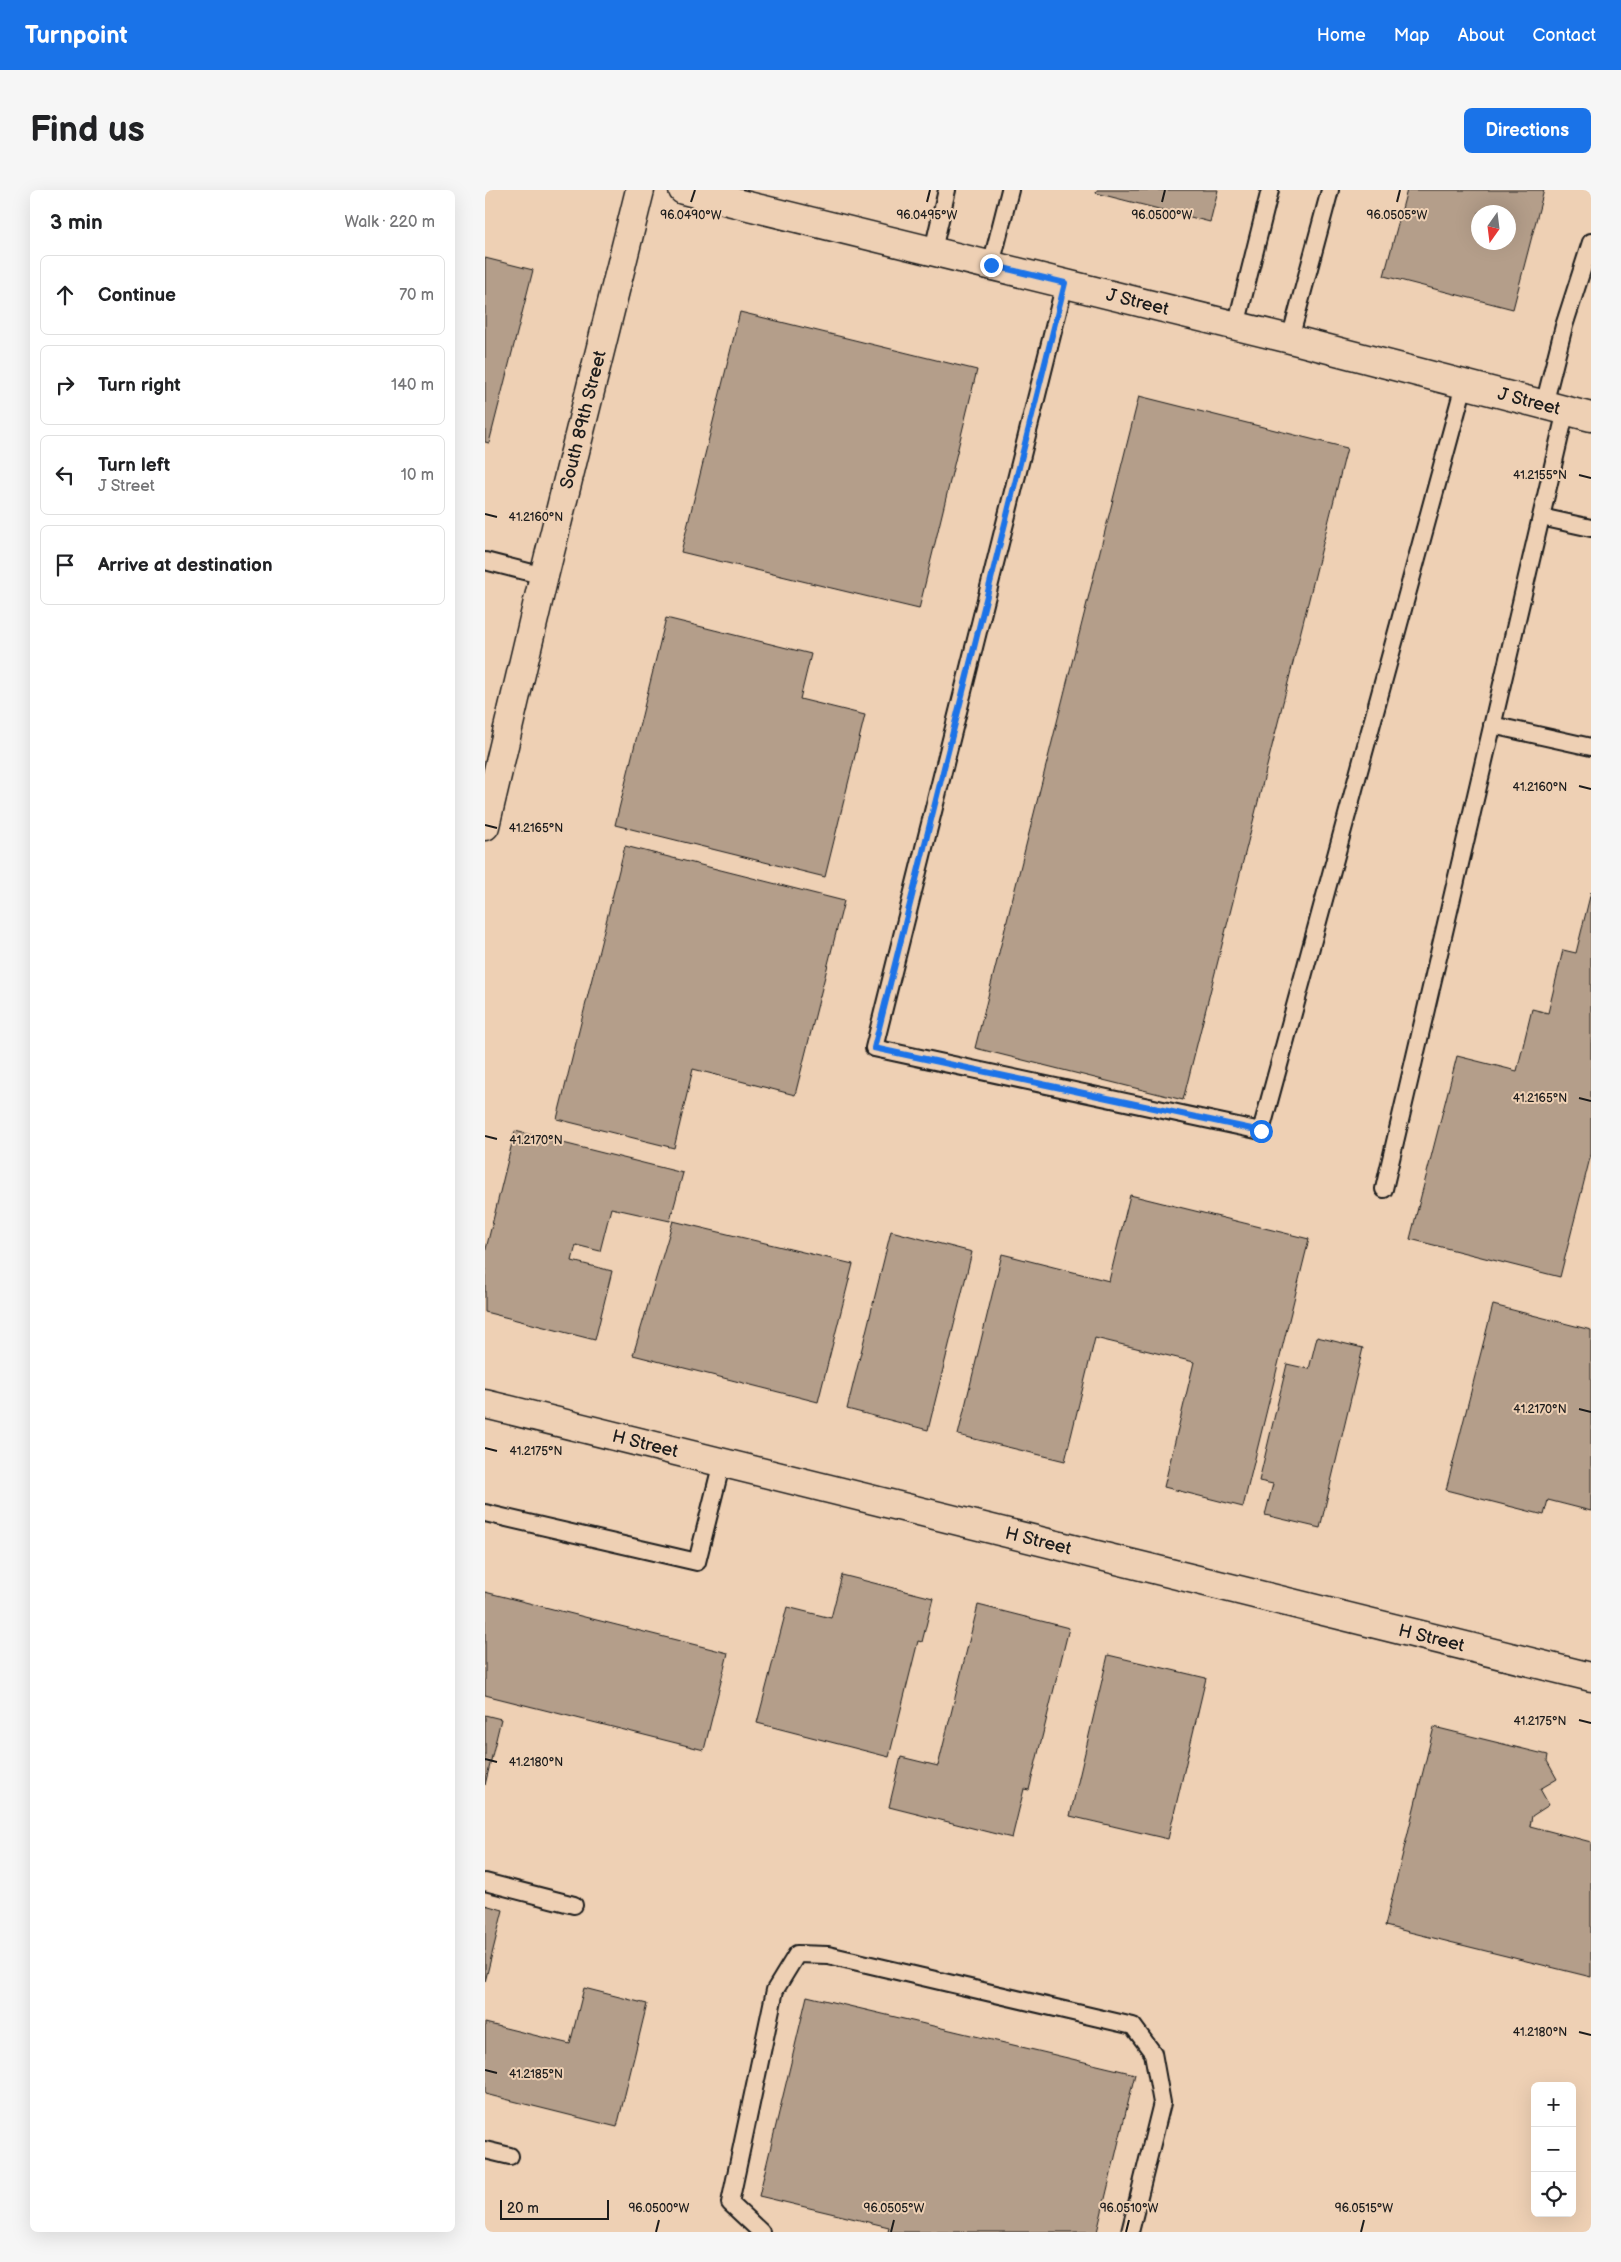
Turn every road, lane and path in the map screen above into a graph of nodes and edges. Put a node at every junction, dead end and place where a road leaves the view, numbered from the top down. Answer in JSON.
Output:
{"nodes":[{"id":1,"x":641,"y":190,"type":"edge"},
{"id":2,"x":683,"y":190,"type":"edge"},
{"id":3,"x":947,"y":190,"type":"edge"},
{"id":4,"x":1010,"y":190,"type":"edge"},
{"id":5,"x":1271,"y":190,"type":"edge"},
{"id":6,"x":1330,"y":190,"type":"edge"},
{"id":7,"x":733,"y":196,"type":"edge"},
{"id":8,"x":1591,"y":242,"type":"edge"},
{"id":9,"x":933,"y":250,"type":"junction"},
{"id":10,"x":991,"y":265,"type":"junction"},
{"id":11,"x":1065,"y":283,"type":"junction"},
{"id":12,"x":1236,"y":326,"type":"junction"},
{"id":13,"x":1290,"y":340,"type":"junction"},
{"id":14,"x":1465,"y":385,"type":"junction"},
{"id":15,"x":1567,"y":410,"type":"edge"},
{"id":16,"x":1541,"y":516,"type":"junction"},
{"id":17,"x":1591,"y":528,"type":"edge"},
{"id":18,"x":485,"y":561,"type":"edge"},
{"id":19,"x":544,"y":576,"type":"junction"},
{"id":20,"x":1492,"y":725,"type":"junction"},
{"id":21,"x":1591,"y":746,"type":"edge"},
{"id":22,"x":485,"y":826,"type":"edge"},
{"id":23,"x":1384,"y":1189,"type":"dead end"},
{"id":24,"x":485,"y":1404,"type":"edge"},
{"id":25,"x":723,"y":1462,"type":"junction"},
{"id":26,"x":485,"y":1513,"type":"edge"},
{"id":27,"x":1591,"y":1677,"type":"edge"},
{"id":28,"x":485,"y":1882,"type":"edge"},
{"id":29,"x":574,"y":1905,"type":"dead end"},
{"id":30,"x":485,"y":2150,"type":"edge"},
{"id":31,"x":510,"y":2156,"type":"dead end"},
{"id":32,"x":761,"y":2232,"type":"edge"},
{"id":33,"x":1130,"y":2232,"type":"edge"}],
"edges":[{"from":1,"to":19,"type":"street","name":"South 89th Street"},
{"from":2,"to":7,"type":"street","name":"J Street"},
{"from":3,"to":9,"type":"lane"},
{"from":4,"to":10,"type":"lane"},
{"from":5,"to":12,"type":"lane"},
{"from":6,"to":13,"type":"lane"},
{"from":7,"to":9,"type":"street","name":"J Street"},
{"from":8,"to":15,"type":"lane"},
{"from":9,"to":10,"type":"street","name":"J Street"},
{"from":10,"to":11,"type":"street","name":"J Street"},
{"from":11,"to":12,"type":"street","name":"J Street"},
{"from":11,"to":14,"type":"lane"},
{"from":12,"to":13,"type":"street","name":"J Street"},
{"from":13,"to":14,"type":"street","name":"J Street"},
{"from":14,"to":15,"type":"street","name":"J Street"},
{"from":15,"to":16,"type":"lane"},
{"from":16,"to":17,"type":"lane"},
{"from":16,"to":20,"type":"lane"},
{"from":18,"to":19,"type":"lane"},
{"from":19,"to":22,"type":"street","name":"South 89th Street"},
{"from":20,"to":21,"type":"lane"},
{"from":20,"to":23,"type":"lane"},
{"from":24,"to":25,"type":"street","name":"H Street"},
{"from":25,"to":26,"type":"lane"},
{"from":25,"to":27,"type":"street","name":"H Street"},
{"from":28,"to":29,"type":"lane"},
{"from":30,"to":31,"type":"lane"},
{"from":32,"to":33,"type":"lane"}]}
